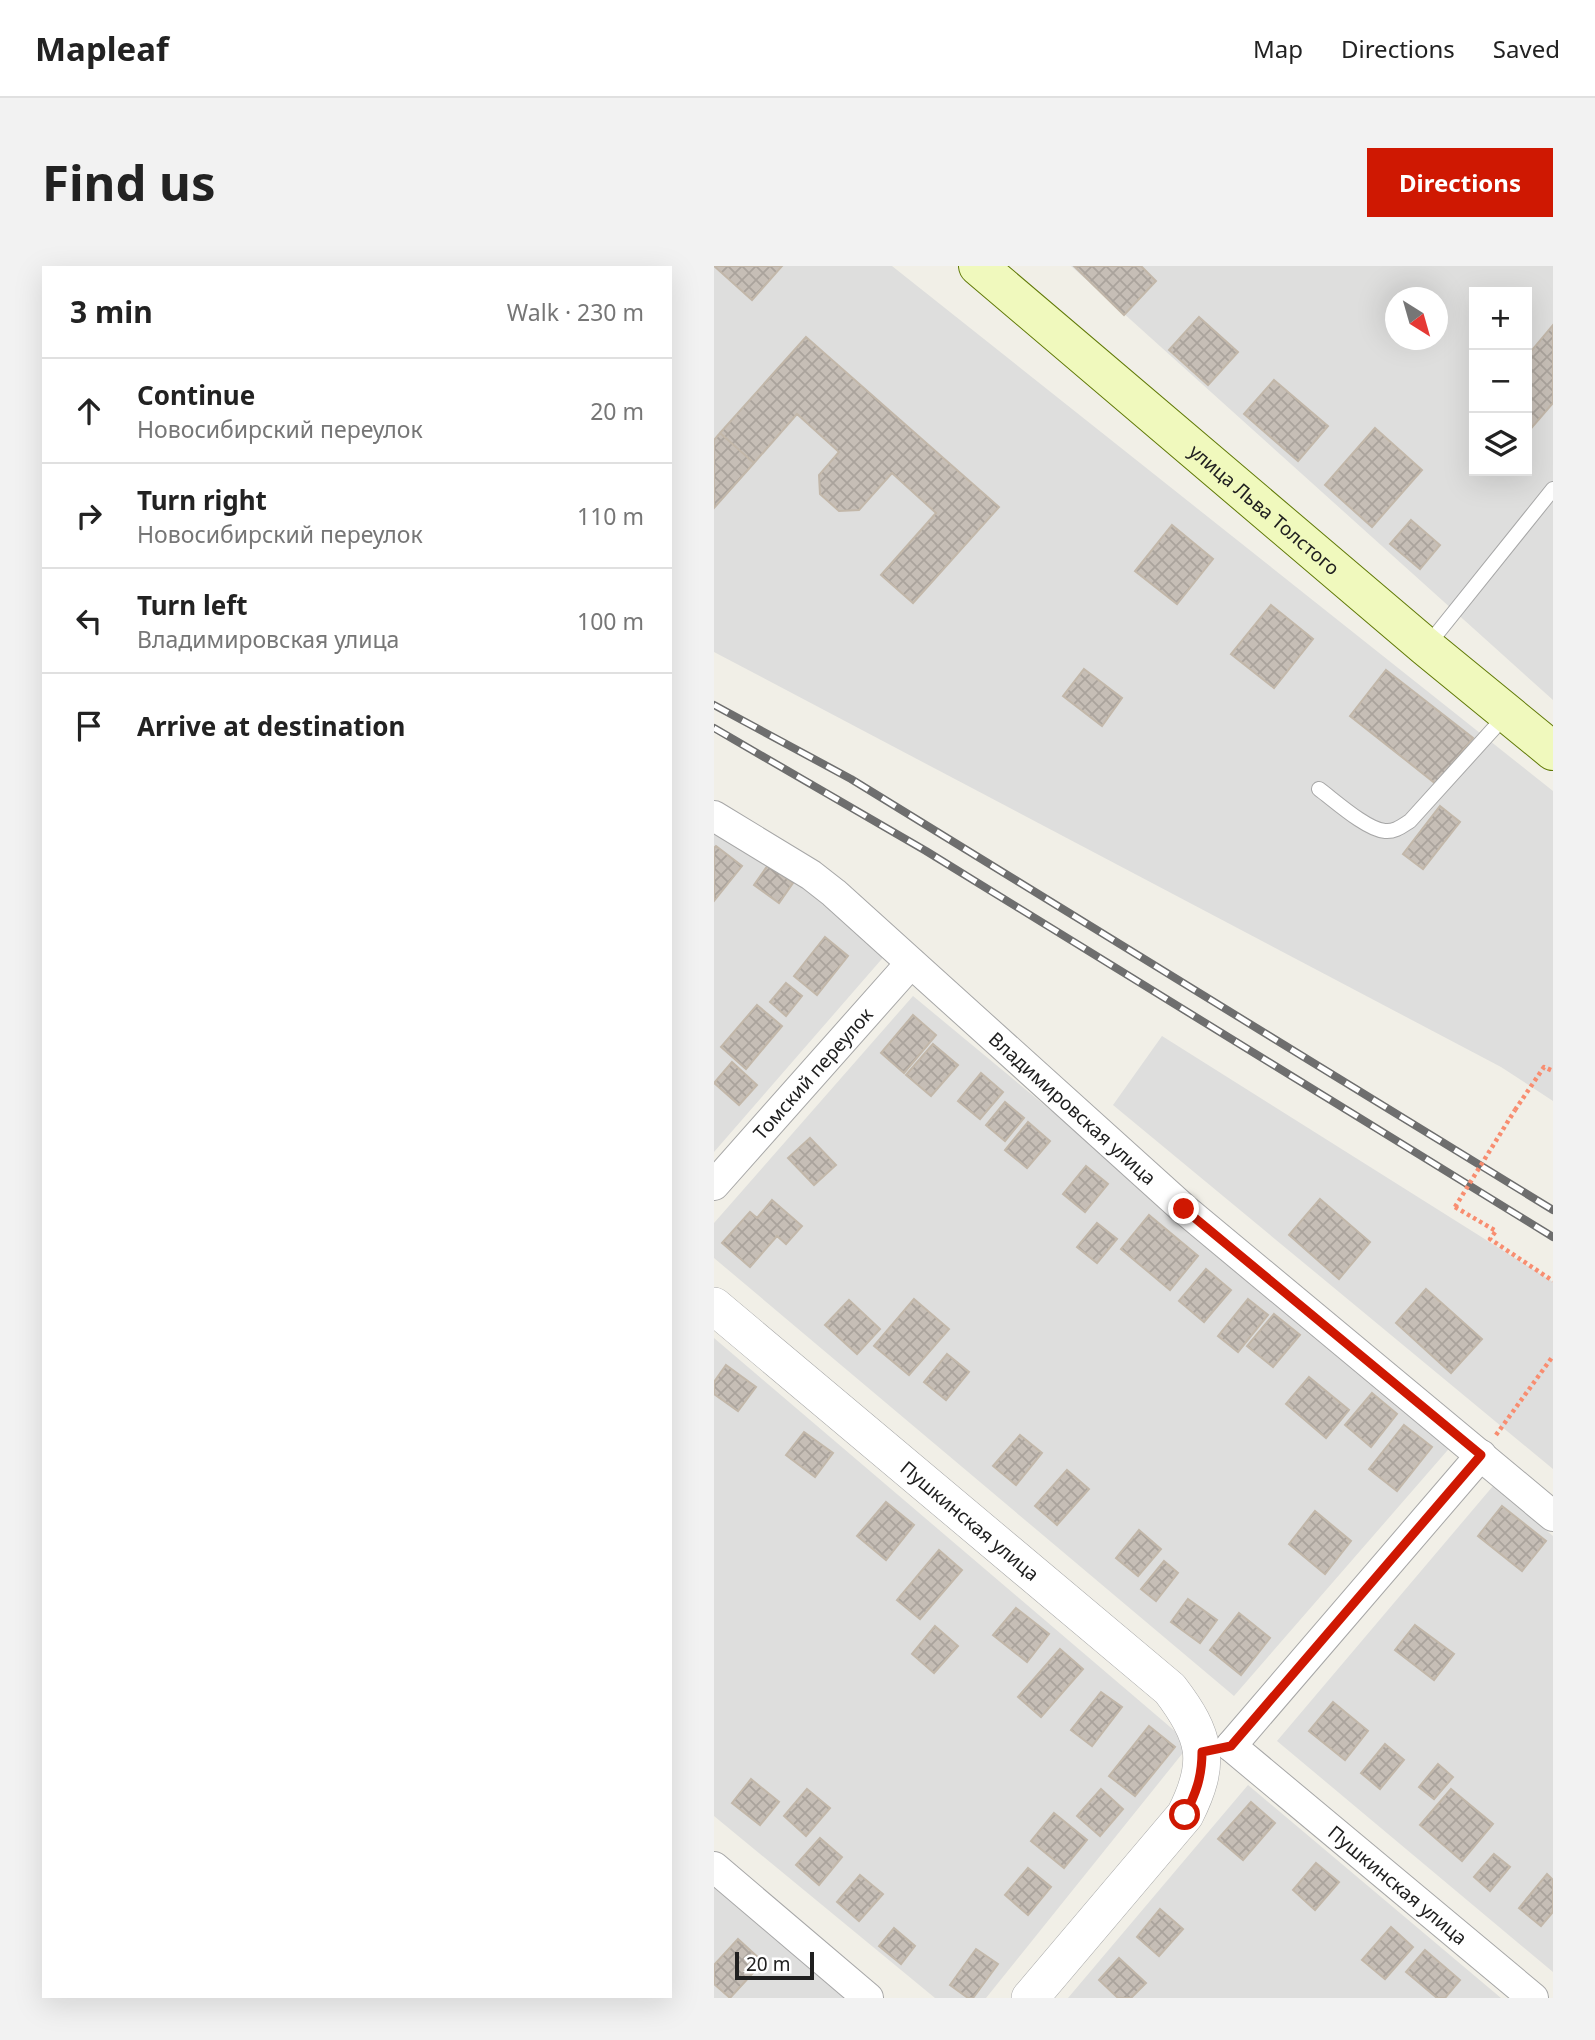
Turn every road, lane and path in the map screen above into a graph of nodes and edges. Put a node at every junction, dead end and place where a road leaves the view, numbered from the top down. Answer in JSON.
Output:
{"nodes":[{"id":1,"x":978,"y":266,"type":"edge"},
{"id":2,"x":1553,"y":489,"type":"edge"},
{"id":3,"x":1426,"y":647,"type":"junction"},
{"id":4,"x":1507,"y":714,"type":"junction"},
{"id":5,"x":1553,"y":751,"type":"edge"},
{"id":6,"x":1319,"y":789,"type":"dead end"},
{"id":7,"x":714,"y":816,"type":"edge"},
{"id":8,"x":911,"y":963,"type":"junction"},
{"id":9,"x":1553,"y":1071,"type":"edge"},
{"id":10,"x":714,"y":1185,"type":"edge"},
{"id":11,"x":1553,"y":1281,"type":"edge"},
{"id":12,"x":714,"y":1306,"type":"edge"},
{"id":13,"x":1553,"y":1356,"type":"edge"},
{"id":14,"x":1481,"y":1455,"type":"junction"},
{"id":15,"x":1553,"y":1516,"type":"edge"},
{"id":16,"x":1216,"y":1749,"type":"junction"},
{"id":17,"x":714,"y":1867,"type":"edge"},
{"id":18,"x":868,"y":1998,"type":"edge"},
{"id":19,"x":1030,"y":1998,"type":"edge"},
{"id":20,"x":1533,"y":1998,"type":"edge"}],
"edges":[{"from":1,"to":3,"type":"main road","name":"улица Льва Толстого"},
{"from":2,"to":3,"type":"lane"},
{"from":3,"to":4,"type":"main road","name":"улица Льва Толстого"},
{"from":4,"to":5,"type":"main road","name":"улица Льва Толстого"},
{"from":4,"to":6,"type":"lane"},
{"from":7,"to":8,"type":"street","name":"Владимировская улица"},
{"from":8,"to":10,"type":"street","name":"Томский переулок"},
{"from":8,"to":14,"type":"street","name":"Владимировская улица"},
{"from":9,"to":11,"type":"path","bridge":true},
{"from":12,"to":16,"type":"street","name":"Пушкинская улица"},
{"from":13,"to":14,"type":"path"},
{"from":14,"to":15,"type":"street","name":"Владимировская улица"},
{"from":14,"to":16,"type":"street"},
{"from":16,"to":19,"type":"street"},
{"from":16,"to":20,"type":"street","name":"Пушкинская улица"},
{"from":17,"to":18,"type":"street"}]}
